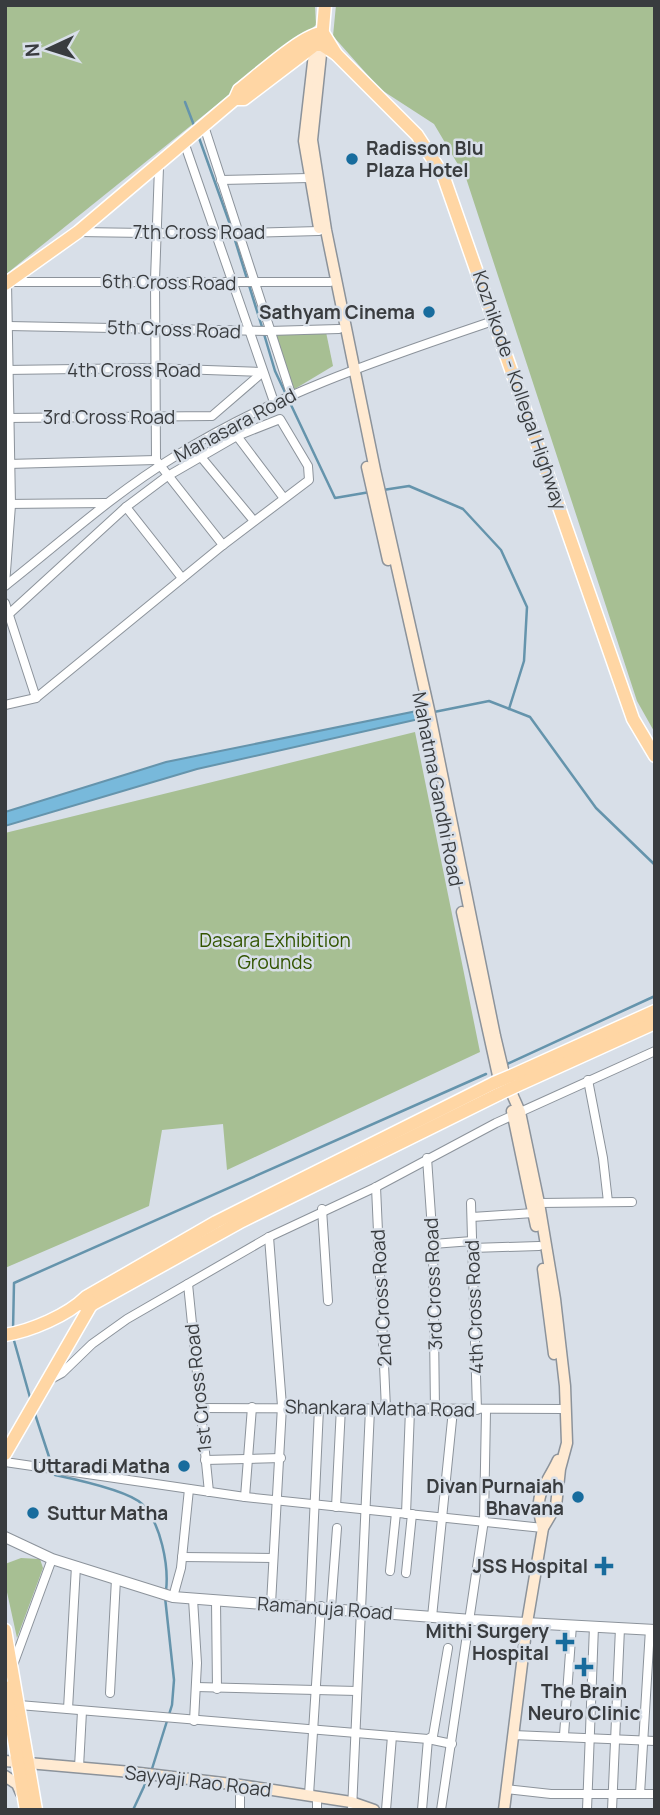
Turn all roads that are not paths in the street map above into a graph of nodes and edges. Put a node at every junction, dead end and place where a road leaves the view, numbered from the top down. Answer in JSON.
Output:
{"nodes":[{"id":1,"x":318,"y":5,"type":"edge"},
{"id":2,"x":325,"y":5,"type":"edge"},
{"id":3,"x":319,"y":39,"type":"junction"},
{"id":4,"x":202,"y":127,"type":"junction"},
{"id":5,"x":185,"y":141,"type":"junction"},
{"id":6,"x":159,"y":167,"type":"junction"},
{"id":7,"x":309,"y":178,"type":"junction"},
{"id":8,"x":221,"y":180,"type":"junction"},
{"id":9,"x":319,"y":231,"type":"junction"},
{"id":10,"x":78,"y":232,"type":"junction"},
{"id":11,"x":156,"y":232,"type":"junction"},
{"id":12,"x":238,"y":233,"type":"junction"},
{"id":13,"x":215,"y":234,"type":"junction"},
{"id":14,"x":155,"y":280,"type":"junction"},
{"id":15,"x":330,"y":282,"type":"junction"},
{"id":16,"x":6,"y":283,"type":"edge"},
{"id":17,"x":236,"y":284,"type":"junction"},
{"id":18,"x":254,"y":284,"type":"junction"},
{"id":19,"x":496,"y":320,"type":"junction"},
{"id":20,"x":8,"y":326,"type":"junction"},
{"id":21,"x":155,"y":328,"type":"junction"},
{"id":22,"x":339,"y":329,"type":"junction"},
{"id":23,"x":253,"y":331,"type":"junction"},
{"id":24,"x":270,"y":331,"type":"junction"},
{"id":25,"x":155,"y":368,"type":"junction"},
{"id":26,"x":7,"y":370,"type":"edge"},
{"id":27,"x":351,"y":370,"type":"junction"},
{"id":28,"x":263,"y":372,"type":"junction"},
{"id":29,"x":291,"y":394,"type":"junction"},
{"id":30,"x":276,"y":401,"type":"junction"},
{"id":31,"x":156,"y":417,"type":"junction"},
{"id":32,"x":8,"y":418,"type":"edge"},
{"id":33,"x":237,"y":436,"type":"junction"},
{"id":34,"x":201,"y":457,"type":"junction"},
{"id":35,"x":8,"y":464,"type":"edge"},
{"id":36,"x":157,"y":464,"type":"junction"},
{"id":37,"x":166,"y":477,"type":"junction"},
{"id":38,"x":283,"y":497,"type":"junction"},
{"id":39,"x":106,"y":503,"type":"junction"},
{"id":40,"x":8,"y":505,"type":"edge"},
{"id":41,"x":126,"y":507,"type":"junction"},
{"id":42,"x":254,"y":522,"type":"junction"},
{"id":43,"x":7,"y":545,"type":"edge"},
{"id":44,"x":223,"y":545,"type":"junction"},
{"id":45,"x":182,"y":578,"type":"junction"},
{"id":46,"x":6,"y":585,"type":"edge"},
{"id":47,"x":5,"y":603,"type":"edge"},
{"id":48,"x":10,"y":613,"type":"junction"},
{"id":49,"x":36,"y":698,"type":"junction"},
{"id":50,"x":5,"y":705,"type":"edge"},
{"id":51,"x":655,"y":756,"type":"edge"},
{"id":52,"x":655,"y":1011,"type":"edge"},
{"id":53,"x":655,"y":1023,"type":"edge"},
{"id":54,"x":655,"y":1051,"type":"edge"},
{"id":55,"x":514,"y":1080,"type":"junction"},
{"id":56,"x":588,"y":1080,"type":"junction"},
{"id":57,"x":516,"y":1114,"type":"junction"},
{"id":58,"x":427,"y":1158,"type":"junction"},
{"id":59,"x":376,"y":1187,"type":"junction"},
{"id":60,"x":608,"y":1202,"type":"junction"},
{"id":61,"x":632,"y":1202,"type":"dead end"},
{"id":62,"x":471,"y":1203,"type":"dead end"},
{"id":63,"x":536,"y":1208,"type":"junction"},
{"id":64,"x":322,"y":1209,"type":"junction"},
{"id":65,"x":472,"y":1217,"type":"junction"},
{"id":66,"x":269,"y":1237,"type":"junction"},
{"id":67,"x":433,"y":1244,"type":"junction"},
{"id":68,"x":472,"y":1245,"type":"junction"},
{"id":69,"x":539,"y":1245,"type":"junction"},
{"id":70,"x":188,"y":1284,"type":"junction"},
{"id":71,"x":328,"y":1301,"type":"dead end"},
{"id":72,"x":85,"y":1302,"type":"junction"},
{"id":73,"x":5,"y":1335,"type":"edge"},
{"id":74,"x":46,"y":1382,"type":"junction"},
{"id":75,"x":282,"y":1406,"type":"junction"},
{"id":76,"x":252,"y":1407,"type":"junction"},
{"id":77,"x":341,"y":1407,"type":"junction"},
{"id":78,"x":200,"y":1408,"type":"junction"},
{"id":79,"x":318,"y":1408,"type":"junction"},
{"id":80,"x":370,"y":1409,"type":"junction"},
{"id":81,"x":386,"y":1409,"type":"junction"},
{"id":82,"x":563,"y":1409,"type":"junction"},
{"id":83,"x":410,"y":1410,"type":"junction"},
{"id":84,"x":453,"y":1410,"type":"junction"},
{"id":85,"x":481,"y":1410,"type":"junction"},
{"id":86,"x":435,"y":1411,"type":"junction"},
{"id":87,"x":5,"y":1454,"type":"edge"},
{"id":88,"x":281,"y":1458,"type":"junction"},
{"id":89,"x":248,"y":1459,"type":"junction"},
{"id":90,"x":205,"y":1460,"type":"junction"},
{"id":91,"x":5,"y":1462,"type":"edge"},
{"id":92,"x":189,"y":1489,"type":"junction"},
{"id":93,"x":209,"y":1492,"type":"junction"},
{"id":94,"x":245,"y":1497,"type":"junction"},
{"id":95,"x":276,"y":1501,"type":"junction"},
{"id":96,"x":315,"y":1504,"type":"junction"},
{"id":97,"x":336,"y":1507,"type":"junction"},
{"id":98,"x":368,"y":1511,"type":"junction"},
{"id":99,"x":396,"y":1513,"type":"junction"},
{"id":100,"x":409,"y":1514,"type":"junction"},
{"id":101,"x":444,"y":1517,"type":"junction"},
{"id":102,"x":485,"y":1520,"type":"junction"},
{"id":103,"x":337,"y":1528,"type":"dead end"},
{"id":104,"x":543,"y":1528,"type":"junction"},
{"id":105,"x":5,"y":1537,"type":"edge"},
{"id":106,"x":182,"y":1557,"type":"junction"},
{"id":107,"x":273,"y":1558,"type":"junction"},
{"id":108,"x":52,"y":1559,"type":"junction"},
{"id":109,"x":76,"y":1566,"type":"junction"},
{"id":110,"x":390,"y":1571,"type":"dead end"},
{"id":111,"x":406,"y":1573,"type":"dead end"},
{"id":112,"x":116,"y":1580,"type":"junction"},
{"id":113,"x":173,"y":1597,"type":"junction"},
{"id":114,"x":193,"y":1599,"type":"junction"},
{"id":115,"x":216,"y":1601,"type":"junction"},
{"id":116,"x":271,"y":1604,"type":"junction"},
{"id":117,"x":321,"y":1606,"type":"junction"},
{"id":118,"x":361,"y":1611,"type":"junction"},
{"id":119,"x":432,"y":1617,"type":"junction"},
{"id":120,"x":472,"y":1620,"type":"junction"},
{"id":121,"x":527,"y":1623,"type":"junction"},
{"id":122,"x":572,"y":1625,"type":"junction"},
{"id":123,"x":594,"y":1626,"type":"junction"},
{"id":124,"x":620,"y":1628,"type":"junction"},
{"id":125,"x":5,"y":1630,"type":"edge"},
{"id":126,"x":652,"y":1630,"type":"edge"},
{"id":127,"x":447,"y":1648,"type":"dead end"},
{"id":128,"x":12,"y":1668,"type":"junction"},
{"id":129,"x":5,"y":1687,"type":"edge"},
{"id":130,"x":196,"y":1687,"type":"junction"},
{"id":131,"x":217,"y":1689,"type":"junction"},
{"id":132,"x":314,"y":1691,"type":"junction"},
{"id":133,"x":357,"y":1691,"type":"junction"},
{"id":134,"x":110,"y":1693,"type":"dead end"},
{"id":135,"x":19,"y":1705,"type":"junction"},
{"id":136,"x":68,"y":1709,"type":"junction"},
{"id":137,"x":82,"y":1711,"type":"junction"},
{"id":138,"x":11,"y":1720,"type":"junction"},
{"id":139,"x":194,"y":1721,"type":"junction"},
{"id":140,"x":313,"y":1729,"type":"junction"},
{"id":141,"x":355,"y":1734,"type":"junction"},
{"id":142,"x":513,"y":1735,"type":"junction"},
{"id":143,"x":564,"y":1735,"type":"junction"},
{"id":144,"x":392,"y":1736,"type":"junction"},
{"id":145,"x":587,"y":1738,"type":"junction"},
{"id":146,"x":428,"y":1739,"type":"junction"},
{"id":147,"x":643,"y":1740,"type":"junction"},
{"id":148,"x":616,"y":1741,"type":"junction"},
{"id":149,"x":655,"y":1741,"type":"edge"},
{"id":150,"x":452,"y":1744,"type":"junction"},
{"id":151,"x":5,"y":1749,"type":"edge"},
{"id":152,"x":5,"y":1761,"type":"edge"},
{"id":153,"x":25,"y":1764,"type":"junction"},
{"id":154,"x":5,"y":1767,"type":"edge"},
{"id":155,"x":79,"y":1767,"type":"junction"},
{"id":156,"x":5,"y":1776,"type":"edge"},
{"id":157,"x":240,"y":1785,"type":"junction"},
{"id":158,"x":506,"y":1789,"type":"junction"},
{"id":159,"x":587,"y":1793,"type":"junction"},
{"id":160,"x":613,"y":1793,"type":"junction"},
{"id":161,"x":640,"y":1794,"type":"junction"},
{"id":162,"x":655,"y":1794,"type":"edge"},
{"id":163,"x":313,"y":1796,"type":"junction"},
{"id":164,"x":351,"y":1806,"type":"edge"},
{"id":165,"x":26,"y":1809,"type":"edge"},
{"id":166,"x":36,"y":1810,"type":"edge"},
{"id":167,"x":240,"y":1810,"type":"edge"},
{"id":168,"x":317,"y":1810,"type":"edge"},
{"id":169,"x":374,"y":1810,"type":"edge"},
{"id":170,"x":386,"y":1810,"type":"edge"},
{"id":171,"x":422,"y":1810,"type":"edge"},
{"id":172,"x":441,"y":1810,"type":"edge"},
{"id":173,"x":504,"y":1810,"type":"edge"},
{"id":174,"x":587,"y":1810,"type":"edge"},
{"id":175,"x":612,"y":1810,"type":"edge"}],
"edges":[{"from":1,"to":3,"type":"main road"},
{"from":2,"to":3,"type":"main road"},
{"from":3,"to":4,"type":"main road"},
{"from":3,"to":7,"type":"main road","name":"Mahatma Gandhi Road"},
{"from":3,"to":19,"type":"main road","name":"Kozhikode - Kollegal Highway"},
{"from":3,"to":27,"type":"main road","name":"Mahatma Gandhi Road"},
{"from":4,"to":5,"type":"main road"},
{"from":4,"to":8,"type":"street"},
{"from":5,"to":6,"type":"main road"},
{"from":5,"to":13,"type":"street"},
{"from":6,"to":10,"type":"main road"},
{"from":6,"to":11,"type":"street"},
{"from":7,"to":8,"type":"street"},
{"from":7,"to":9,"type":"main road","name":"Mahatma Gandhi Road"},
{"from":8,"to":12,"type":"street"},
{"from":9,"to":12,"type":"street","name":"7th Cross Road"},
{"from":9,"to":15,"type":"main road","name":"Mahatma Gandhi Road"},
{"from":10,"to":11,"type":"street","name":"7th Cross Road"},
{"from":10,"to":16,"type":"main road"},
{"from":11,"to":13,"type":"street","name":"7th Cross Road"},
{"from":11,"to":14,"type":"street"},
{"from":12,"to":13,"type":"street","name":"7th Cross Road"},
{"from":12,"to":18,"type":"street"},
{"from":13,"to":17,"type":"street"},
{"from":14,"to":16,"type":"street","name":"6th Cross Road"},
{"from":14,"to":17,"type":"street","name":"6th Cross Road"},
{"from":14,"to":21,"type":"street"},
{"from":15,"to":18,"type":"street","name":"6th Cross Road"},
{"from":15,"to":22,"type":"main road","name":"Mahatma Gandhi Road"},
{"from":16,"to":20,"type":"street"},
{"from":17,"to":18,"type":"street","name":"6th Cross Road"},
{"from":17,"to":23,"type":"street"},
{"from":18,"to":24,"type":"street"},
{"from":19,"to":27,"type":"street","name":"Manasara Road"},
{"from":19,"to":51,"type":"main road","name":"Kozhikode - Kollegal Highway"},
{"from":20,"to":21,"type":"street","name":"5th Cross Road"},
{"from":20,"to":26,"type":"street"},
{"from":21,"to":23,"type":"street","name":"5th Cross Road"},
{"from":21,"to":25,"type":"street"},
{"from":22,"to":24,"type":"street","name":"5th Cross Road"},
{"from":22,"to":27,"type":"main road","name":"Mahatma Gandhi Road"},
{"from":23,"to":24,"type":"street","name":"5th Cross Road"},
{"from":23,"to":28,"type":"street"},
{"from":24,"to":29,"type":"street"},
{"from":25,"to":26,"type":"street","name":"4th Cross Road"},
{"from":25,"to":28,"type":"street","name":"4th Cross Road"},
{"from":25,"to":31,"type":"street"},
{"from":26,"to":32,"type":"street"},
{"from":27,"to":29,"type":"street","name":"Manasara Road"},
{"from":27,"to":57,"type":"main road","name":"Mahatma Gandhi Road"},
{"from":28,"to":30,"type":"street"},
{"from":28,"to":31,"type":"street","name":"3rd Cross Road"},
{"from":29,"to":30,"type":"street","name":"Manasara Road"},
{"from":30,"to":36,"type":"street","name":"Manasara Road"},
{"from":31,"to":32,"type":"street","name":"3rd Cross Road"},
{"from":31,"to":36,"type":"street"},
{"from":32,"to":35,"type":"street"},
{"from":33,"to":34,"type":"street"},
{"from":33,"to":38,"type":"street"},
{"from":33,"to":38,"type":"street"},
{"from":34,"to":37,"type":"street"},
{"from":34,"to":42,"type":"street"},
{"from":35,"to":36,"type":"street"},
{"from":35,"to":40,"type":"street"},
{"from":36,"to":37,"type":"street"},
{"from":36,"to":39,"type":"street","name":"Manasara Road"},
{"from":37,"to":41,"type":"street"},
{"from":37,"to":44,"type":"street"},
{"from":38,"to":42,"type":"street"},
{"from":39,"to":40,"type":"street"},
{"from":39,"to":46,"type":"street","name":"Manasara Road"},
{"from":40,"to":43,"type":"street"},
{"from":41,"to":45,"type":"street"},
{"from":41,"to":48,"type":"street"},
{"from":42,"to":44,"type":"street"},
{"from":43,"to":46,"type":"street"},
{"from":44,"to":45,"type":"street"},
{"from":45,"to":49,"type":"street"},
{"from":47,"to":48,"type":"street"},
{"from":48,"to":49,"type":"street"},
{"from":49,"to":50,"type":"street"},
{"from":52,"to":55,"type":"main road"},
{"from":53,"to":55,"type":"main road"},
{"from":54,"to":56,"type":"street"},
{"from":55,"to":72,"type":"main road","bridge":true},
{"from":56,"to":57,"type":"street"},
{"from":56,"to":60,"type":"street"},
{"from":57,"to":58,"type":"street"},
{"from":57,"to":63,"type":"main road","name":"Mahatma Gandhi Road"},
{"from":58,"to":59,"type":"street"},
{"from":58,"to":67,"type":"street","name":"3rd Cross Road"},
{"from":59,"to":64,"type":"street"},
{"from":59,"to":81,"type":"street","name":"2nd Cross Road"},
{"from":60,"to":61,"type":"street"},
{"from":60,"to":63,"type":"street"},
{"from":62,"to":65,"type":"street","name":"4th Cross Road"},
{"from":63,"to":65,"type":"street"},
{"from":63,"to":69,"type":"main road","name":"Mahatma Gandhi Road"},
{"from":63,"to":82,"type":"main road","name":"Mahatma Gandhi Road"},
{"from":64,"to":66,"type":"street"},
{"from":64,"to":71,"type":"street"},
{"from":65,"to":68,"type":"street","name":"4th Cross Road"},
{"from":66,"to":70,"type":"street"},
{"from":66,"to":75,"type":"street"},
{"from":67,"to":68,"type":"street"},
{"from":67,"to":86,"type":"street","name":"3rd Cross Road"},
{"from":68,"to":69,"type":"street"},
{"from":68,"to":85,"type":"street","name":"4th Cross Road"},
{"from":69,"to":82,"type":"main road","name":"Mahatma Gandhi Road"},
{"from":70,"to":74,"type":"street"},
{"from":70,"to":78,"type":"street","name":"1st Cross Road"},
{"from":72,"to":73,"type":"main road"},
{"from":72,"to":74,"type":"main road"},
{"from":74,"to":87,"type":"main road"},
{"from":75,"to":76,"type":"street","name":"Shankara Matha Road"},
{"from":75,"to":79,"type":"street","name":"Shankara Matha Road"},
{"from":75,"to":88,"type":"street"},
{"from":76,"to":78,"type":"street","name":"Shankara Matha Road"},
{"from":76,"to":89,"type":"street"},
{"from":77,"to":79,"type":"street","name":"Shankara Matha Road"},
{"from":77,"to":80,"type":"street","name":"Shankara Matha Road"},
{"from":77,"to":97,"type":"street"},
{"from":78,"to":90,"type":"street","name":"1st Cross Road"},
{"from":79,"to":96,"type":"street"},
{"from":80,"to":81,"type":"street","name":"Shankara Matha Road"},
{"from":80,"to":98,"type":"street"},
{"from":81,"to":83,"type":"street","name":"Shankara Matha Road"},
{"from":82,"to":85,"type":"street","name":"Shankara Matha Road"},
{"from":82,"to":104,"type":"main road","name":"Mahatma Gandhi Road"},
{"from":82,"to":104,"type":"main road","name":"Mahatma Gandhi Road"},
{"from":83,"to":86,"type":"street","name":"Shankara Matha Road"},
{"from":83,"to":100,"type":"street"},
{"from":84,"to":85,"type":"street","name":"Shankara Matha Road"},
{"from":84,"to":86,"type":"street","name":"Shankara Matha Road"},
{"from":84,"to":101,"type":"street"},
{"from":85,"to":102,"type":"street","name":"4th Cross Road"},
{"from":88,"to":89,"type":"street"},
{"from":88,"to":95,"type":"street"},
{"from":89,"to":90,"type":"street"},
{"from":89,"to":94,"type":"street"},
{"from":90,"to":93,"type":"street","name":"1st Cross Road"},
{"from":91,"to":92,"type":"street"},
{"from":92,"to":93,"type":"street"},
{"from":92,"to":106,"type":"street"},
{"from":93,"to":94,"type":"street"},
{"from":94,"to":95,"type":"street"},
{"from":95,"to":96,"type":"street"},
{"from":95,"to":107,"type":"street"},
{"from":96,"to":97,"type":"street"},
{"from":96,"to":117,"type":"street"},
{"from":97,"to":98,"type":"street"},
{"from":98,"to":99,"type":"street"},
{"from":98,"to":118,"type":"street"},
{"from":99,"to":100,"type":"street"},
{"from":99,"to":110,"type":"street"},
{"from":100,"to":101,"type":"street"},
{"from":100,"to":111,"type":"street"},
{"from":101,"to":102,"type":"street"},
{"from":101,"to":119,"type":"street"},
{"from":102,"to":104,"type":"street"},
{"from":102,"to":120,"type":"street","name":"4th Cross Road"},
{"from":103,"to":117,"type":"street"},
{"from":104,"to":121,"type":"main road","name":"Mahatma Gandhi Road"},
{"from":105,"to":108,"type":"street","name":"Ramanuja Road"},
{"from":106,"to":107,"type":"street"},
{"from":106,"to":113,"type":"street"},
{"from":107,"to":116,"type":"street"},
{"from":108,"to":109,"type":"street","name":"Ramanuja Road"},
{"from":108,"to":128,"type":"street"},
{"from":109,"to":112,"type":"street","name":"Ramanuja Road"},
{"from":109,"to":136,"type":"street"},
{"from":112,"to":113,"type":"street","name":"Ramanuja Road"},
{"from":112,"to":134,"type":"street"},
{"from":113,"to":114,"type":"street","name":"Ramanuja Road"},
{"from":114,"to":115,"type":"street","name":"Ramanuja Road"},
{"from":114,"to":130,"type":"street"},
{"from":115,"to":116,"type":"street","name":"Ramanuja Road"},
{"from":115,"to":131,"type":"street"},
{"from":116,"to":117,"type":"street","name":"Ramanuja Road"},
{"from":117,"to":118,"type":"street","name":"Ramanuja Road"},
{"from":117,"to":132,"type":"street"},
{"from":118,"to":119,"type":"street","name":"Ramanuja Road"},
{"from":118,"to":133,"type":"street"},
{"from":119,"to":120,"type":"street","name":"Ramanuja Road"},
{"from":120,"to":121,"type":"street","name":"Ramanuja Road"},
{"from":120,"to":150,"type":"street","name":"4th Cross Road"},
{"from":121,"to":122,"type":"street","name":"Ramanuja Road"},
{"from":121,"to":142,"type":"main road","name":"Mahatma Gandhi Road"},
{"from":122,"to":123,"type":"street","name":"Ramanuja Road"},
{"from":122,"to":143,"type":"street"},
{"from":123,"to":124,"type":"street","name":"Ramanuja Road"},
{"from":123,"to":145,"type":"street"},
{"from":124,"to":126,"type":"street","name":"Ramanuja Road"},
{"from":124,"to":148,"type":"street"},
{"from":125,"to":128,"type":"main road"},
{"from":126,"to":147,"type":"street"},
{"from":127,"to":146,"type":"street"},
{"from":128,"to":135,"type":"main road"},
{"from":129,"to":138,"type":"main road"},
{"from":130,"to":131,"type":"street"},
{"from":130,"to":139,"type":"street"},
{"from":131,"to":132,"type":"street"},
{"from":132,"to":133,"type":"street"},
{"from":132,"to":140,"type":"street"},
{"from":133,"to":141,"type":"street"},
{"from":135,"to":136,"type":"street"},
{"from":135,"to":153,"type":"main road"},
{"from":136,"to":137,"type":"street"},
{"from":137,"to":139,"type":"street"},
{"from":137,"to":155,"type":"street"},
{"from":138,"to":151,"type":"main road"},
{"from":138,"to":153,"type":"main road"},
{"from":139,"to":140,"type":"street"},
{"from":140,"to":141,"type":"street"},
{"from":140,"to":163,"type":"street"},
{"from":141,"to":144,"type":"street"},
{"from":141,"to":164,"type":"street"},
{"from":142,"to":143,"type":"street"},
{"from":142,"to":158,"type":"main road","name":"Mahatma Gandhi Road"},
{"from":143,"to":145,"type":"street"},
{"from":144,"to":146,"type":"street"},
{"from":144,"to":170,"type":"street"},
{"from":145,"to":148,"type":"street"},
{"from":145,"to":159,"type":"street"},
{"from":146,"to":150,"type":"street"},
{"from":146,"to":171,"type":"street"},
{"from":147,"to":148,"type":"street"},
{"from":147,"to":149,"type":"street"},
{"from":147,"to":161,"type":"street"},
{"from":148,"to":160,"type":"street"},
{"from":150,"to":172,"type":"street","name":"4th Cross Road"},
{"from":152,"to":153,"type":"main road","name":"Sayyaji Rao Road"},
{"from":153,"to":154,"type":"main road","name":"Sayyaji Rao Road"},
{"from":153,"to":155,"type":"main road","name":"Sayyaji Rao Road"},
{"from":153,"to":165,"type":"main road"},
{"from":153,"to":166,"type":"main road"},
{"from":155,"to":157,"type":"main road","name":"Sayyaji Rao Road"},
{"from":156,"to":165,"type":"main road"},
{"from":157,"to":163,"type":"main road","name":"Sayyaji Rao Road"},
{"from":157,"to":167,"type":"street"},
{"from":158,"to":159,"type":"street"},
{"from":158,"to":173,"type":"main road","name":"Mahatma Gandhi Road"},
{"from":159,"to":160,"type":"street"},
{"from":159,"to":174,"type":"street"},
{"from":160,"to":161,"type":"street"},
{"from":160,"to":175,"type":"street"},
{"from":161,"to":162,"type":"street"},
{"from":163,"to":164,"type":"main road","name":"Sayyaji Rao Road"},
{"from":163,"to":168,"type":"street"},
{"from":164,"to":169,"type":"main road","name":"Sayyaji Rao Road"}]}
